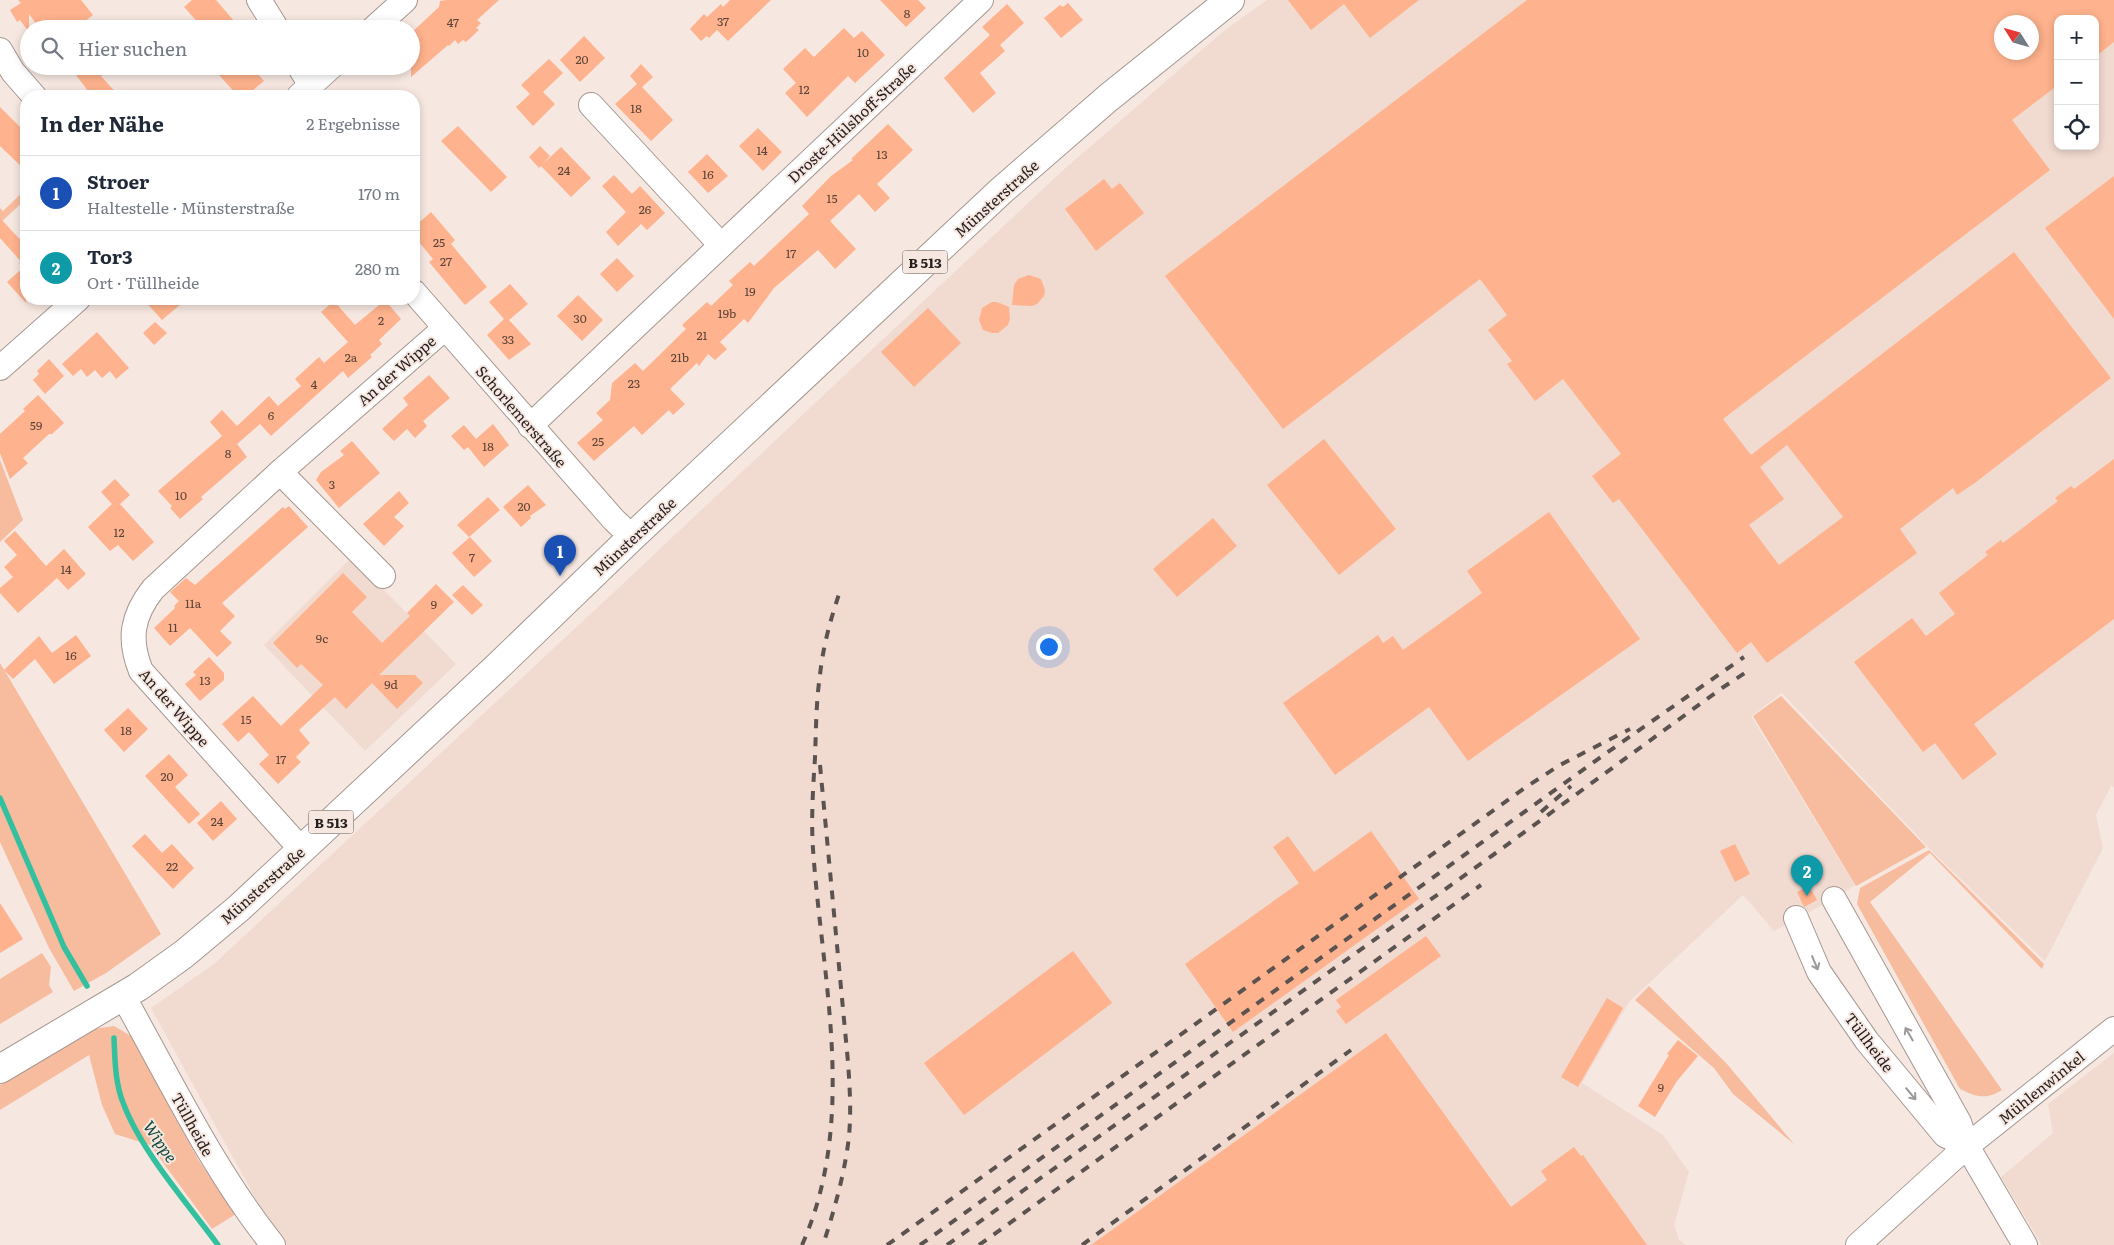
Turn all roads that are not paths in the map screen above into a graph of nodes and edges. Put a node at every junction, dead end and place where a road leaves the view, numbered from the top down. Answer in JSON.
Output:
{"nodes":[{"id":1,"x":259,"y":0,"type":"edge"},
{"id":2,"x":405,"y":0,"type":"edge"},
{"id":3,"x":981,"y":0,"type":"edge"},
{"id":4,"x":1222,"y":2,"type":"edge"},
{"id":5,"x":271,"y":20,"type":"edge"},
{"id":6,"x":384,"y":20,"type":"edge"},
{"id":7,"x":0,"y":50,"type":"edge"},
{"id":8,"x":317,"y":75,"type":"edge"},
{"id":9,"x":303,"y":83,"type":"edge"},
{"id":10,"x":29,"y":90,"type":"edge"},
{"id":11,"x":591,"y":106,"type":"dead end"},
{"id":12,"x":721,"y":244,"type":"junction"},
{"id":13,"x":420,"y":299,"type":"edge"},
{"id":14,"x":71,"y":305,"type":"edge"},
{"id":15,"x":445,"y":328,"type":"junction"},
{"id":16,"x":0,"y":368,"type":"edge"},
{"id":17,"x":530,"y":426,"type":"junction"},
{"id":18,"x":280,"y":472,"type":"junction"},
{"id":19,"x":632,"y":537,"type":"junction"},
{"id":20,"x":383,"y":576,"type":"dead end"},
{"id":21,"x":301,"y":849,"type":"junction"},
{"id":22,"x":1834,"y":899,"type":"dead end"},
{"id":23,"x":1796,"y":918,"type":"dead end"},
{"id":24,"x":123,"y":996,"type":"junction"},
{"id":25,"x":2114,"y":1029,"type":"edge"},
{"id":26,"x":0,"y":1069,"type":"edge"},
{"id":27,"x":1967,"y":1146,"type":"junction"},
{"id":28,"x":273,"y":1245,"type":"edge"},
{"id":29,"x":1858,"y":1245,"type":"edge"},
{"id":30,"x":2025,"y":1245,"type":"edge"}],
"edges":[{"from":1,"to":5,"type":"street"},
{"from":2,"to":6,"type":"street"},
{"from":3,"to":12,"type":"street","name":"Droste-Hülshoff-Straße"},
{"from":4,"to":19,"type":"main road","name":"Münsterstraße","number":"B 513"},
{"from":7,"to":10,"type":"street"},
{"from":8,"to":9,"type":"street"},
{"from":11,"to":12,"type":"street"},
{"from":12,"to":17,"type":"street","name":"Droste-Hülshoff-Straße"},
{"from":13,"to":15,"type":"street","name":"Schorlemerstraße"},
{"from":14,"to":16,"type":"street"},
{"from":15,"to":17,"type":"street","name":"Schorlemerstraße"},
{"from":15,"to":18,"type":"street","name":"An der Wippe"},
{"from":17,"to":19,"type":"street","name":"Schorlemerstraße"},
{"from":18,"to":20,"type":"street"},
{"from":18,"to":21,"type":"street","name":"An der Wippe"},
{"from":19,"to":21,"type":"main road","name":"Münsterstraße","number":"B 513"},
{"from":21,"to":24,"type":"main road","name":"Münsterstraße","number":"B 513"},
{"from":27,"to":22,"type":"street","one_way":true},
{"from":23,"to":27,"type":"street","name":"Tüllheide","one_way":true},
{"from":24,"to":26,"type":"main road","name":"Münsterstraße","number":"B 513"},
{"from":24,"to":28,"type":"street","name":"Tüllheide"},
{"from":25,"to":27,"type":"street","name":"Mühlenwinkel"},
{"from":27,"to":29,"type":"street"},
{"from":27,"to":30,"type":"street"}]}
